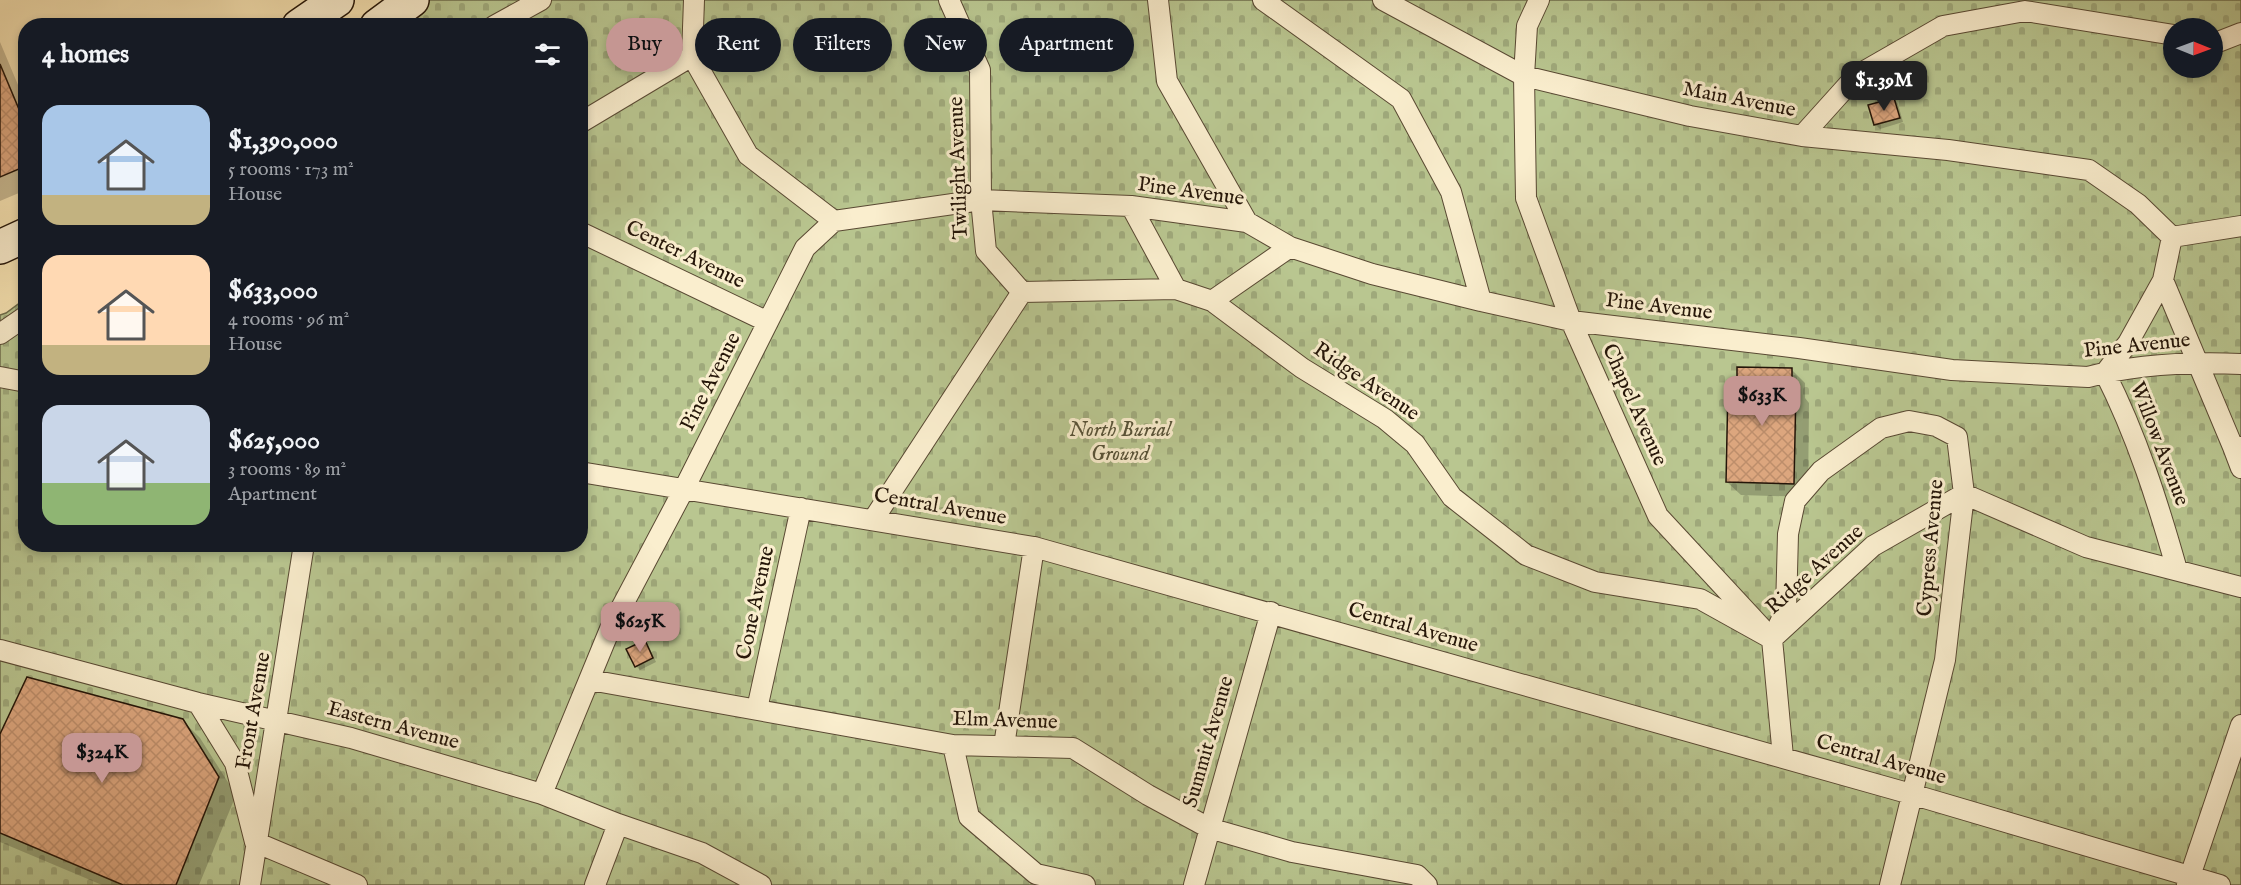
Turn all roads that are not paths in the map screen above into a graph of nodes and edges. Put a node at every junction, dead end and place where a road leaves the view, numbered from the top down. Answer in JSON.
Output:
{"nodes":[{"id":1,"x":338,"y":0,"type":"edge"},
{"id":2,"x":412,"y":0,"type":"edge"},
{"id":3,"x":542,"y":0,"type":"edge"},
{"id":4,"x":694,"y":0,"type":"edge"},
{"id":5,"x":949,"y":0,"type":"edge"},
{"id":6,"x":1158,"y":0,"type":"edge"},
{"id":7,"x":1263,"y":0,"type":"edge"},
{"id":8,"x":1383,"y":0,"type":"edge"},
{"id":9,"x":1539,"y":0,"type":"edge"},
{"id":10,"x":2029,"y":5,"type":"edge"},
{"id":11,"x":311,"y":18,"type":"edge"},
{"id":12,"x":388,"y":18,"type":"edge"},
{"id":13,"x":509,"y":18,"type":"edge"},
{"id":14,"x":2163,"y":33,"type":"edge"},
{"id":15,"x":2241,"y":33,"type":"edge"},
{"id":16,"x":2223,"y":40,"type":"edge"},
{"id":17,"x":692,"y":56,"type":"junction"},
{"id":18,"x":1524,"y":76,"type":"junction"},
{"id":19,"x":588,"y":118,"type":"edge"},
{"id":20,"x":1802,"y":136,"type":"junction"},
{"id":21,"x":981,"y":200,"type":"junction"},
{"id":22,"x":1131,"y":206,"type":"junction"},
{"id":23,"x":834,"y":221,"type":"junction"},
{"id":24,"x":1247,"y":222,"type":"junction"},
{"id":25,"x":2241,"y":226,"type":"edge"},
{"id":26,"x":588,"y":236,"type":"edge"},
{"id":27,"x":2172,"y":237,"type":"junction"},
{"id":28,"x":18,"y":239,"type":"edge"},
{"id":29,"x":0,"y":247,"type":"edge"},
{"id":30,"x":1290,"y":247,"type":"junction"},
{"id":31,"x":2163,"y":280,"type":"junction"},
{"id":32,"x":1176,"y":288,"type":"junction"},
{"id":33,"x":1022,"y":292,"type":"junction"},
{"id":34,"x":1212,"y":301,"type":"junction"},
{"id":35,"x":1480,"y":301,"type":"junction"},
{"id":36,"x":1571,"y":321,"type":"junction"},
{"id":37,"x":18,"y":322,"type":"edge"},
{"id":38,"x":768,"y":322,"type":"junction"},
{"id":39,"x":0,"y":334,"type":"edge"},
{"id":40,"x":2198,"y":362,"type":"junction"},
{"id":41,"x":2241,"y":364,"type":"edge"},
{"id":42,"x":2105,"y":373,"type":"junction"},
{"id":43,"x":0,"y":377,"type":"edge"},
{"id":44,"x":18,"y":380,"type":"edge"},
{"id":45,"x":2237,"y":447,"type":"edge"},
{"id":46,"x":2241,"y":468,"type":"edge"},
{"id":47,"x":588,"y":473,"type":"edge"},
{"id":48,"x":684,"y":489,"type":"junction"},
{"id":49,"x":1964,"y":494,"type":"junction"},
{"id":50,"x":801,"y":508,"type":"junction"},
{"id":51,"x":873,"y":520,"type":"junction"},
{"id":52,"x":1034,"y":547,"type":"junction"},
{"id":53,"x":303,"y":552,"type":"edge"},
{"id":54,"x":2177,"y":570,"type":"junction"},
{"id":55,"x":2241,"y":587,"type":"edge"},
{"id":56,"x":1271,"y":612,"type":"junction"},
{"id":57,"x":1772,"y":639,"type":"junction"},
{"id":58,"x":0,"y":650,"type":"edge"},
{"id":59,"x":590,"y":680,"type":"junction"},
{"id":60,"x":198,"y":703,"type":"junction"},
{"id":61,"x":758,"y":709,"type":"junction"},
{"id":62,"x":276,"y":721,"type":"junction"},
{"id":63,"x":2241,"y":725,"type":"edge"},
{"id":64,"x":953,"y":745,"type":"junction"},
{"id":65,"x":1004,"y":746,"type":"junction"},
{"id":66,"x":1783,"y":757,"type":"junction"},
{"id":67,"x":542,"y":794,"type":"junction"},
{"id":68,"x":1911,"y":794,"type":"junction"},
{"id":69,"x":618,"y":824,"type":"junction"},
{"id":70,"x":1209,"y":828,"type":"junction"},
{"id":71,"x":255,"y":842,"type":"junction"},
{"id":72,"x":2189,"y":881,"type":"edge"},
{"id":73,"x":250,"y":885,"type":"edge"},
{"id":74,"x":357,"y":885,"type":"edge"},
{"id":75,"x":595,"y":885,"type":"edge"},
{"id":76,"x":761,"y":885,"type":"edge"},
{"id":77,"x":1085,"y":885,"type":"edge"},
{"id":78,"x":1194,"y":885,"type":"edge"},
{"id":79,"x":1427,"y":885,"type":"edge"},
{"id":80,"x":1890,"y":885,"type":"edge"},
{"id":81,"x":2220,"y":885,"type":"edge"}],
"edges":[{"from":1,"to":11,"type":"main road"},
{"from":2,"to":12,"type":"main road"},
{"from":3,"to":13,"type":"lane"},
{"from":4,"to":17,"type":"lane"},
{"from":5,"to":21,"type":"lane","name":"Twilight Avenue"},
{"from":6,"to":24,"type":"lane"},
{"from":7,"to":35,"type":"lane"},
{"from":8,"to":18,"type":"lane","name":"Main Avenue"},
{"from":9,"to":18,"type":"lane","name":"Chapel Avenue"},
{"from":10,"to":14,"type":"lane","name":"Main Avenue"},
{"from":10,"to":20,"type":"lane","name":"Main Avenue"},
{"from":15,"to":16,"type":"lane"},
{"from":17,"to":19,"type":"lane"},
{"from":17,"to":23,"type":"lane"},
{"from":18,"to":20,"type":"lane","name":"Main Avenue"},
{"from":18,"to":36,"type":"lane","name":"Chapel Avenue"},
{"from":20,"to":27,"type":"lane"},
{"from":21,"to":22,"type":"lane","name":"Pine Avenue"},
{"from":21,"to":23,"type":"lane","name":"Pine Avenue"},
{"from":21,"to":33,"type":"lane","name":"Twilight Avenue"},
{"from":22,"to":24,"type":"lane","name":"Pine Avenue"},
{"from":22,"to":32,"type":"lane"},
{"from":23,"to":38,"type":"lane","name":"Pine Avenue"},
{"from":24,"to":30,"type":"lane","name":"Pine Avenue"},
{"from":25,"to":27,"type":"lane"},
{"from":26,"to":38,"type":"lane","name":"Center Avenue"},
{"from":27,"to":31,"type":"lane","name":"Willow Avenue"},
{"from":28,"to":29,"type":"main road"},
{"from":30,"to":34,"type":"lane"},
{"from":30,"to":35,"type":"lane","name":"Pine Avenue"},
{"from":31,"to":40,"type":"lane"},
{"from":31,"to":42,"type":"lane","name":"Willow Avenue"},
{"from":32,"to":33,"type":"lane","name":"Ridge Avenue"},
{"from":32,"to":34,"type":"lane","name":"Ridge Avenue"},
{"from":33,"to":51,"type":"lane"},
{"from":34,"to":57,"type":"lane","name":"Ridge Avenue"},
{"from":35,"to":36,"type":"lane","name":"Pine Avenue"},
{"from":36,"to":42,"type":"lane","name":"Pine Avenue"},
{"from":36,"to":57,"type":"lane","name":"Chapel Avenue"},
{"from":37,"to":39,"type":"lane"},
{"from":38,"to":48,"type":"lane","name":"Pine Avenue"},
{"from":40,"to":41,"type":"lane","name":"Pine Avenue"},
{"from":40,"to":42,"type":"lane","name":"Pine Avenue"},
{"from":40,"to":45,"type":"lane"},
{"from":42,"to":54,"type":"lane","name":"Willow Avenue"},
{"from":43,"to":44,"type":"lane"},
{"from":45,"to":46,"type":"lane"},
{"from":47,"to":48,"type":"lane","name":"Central Avenue"},
{"from":48,"to":50,"type":"lane","name":"Central Avenue"},
{"from":48,"to":59,"type":"lane","name":"Pine Avenue"},
{"from":49,"to":54,"type":"lane"},
{"from":49,"to":57,"type":"lane","name":"Ridge Avenue"},
{"from":49,"to":57,"type":"lane","name":"Cypress Avenue"},
{"from":49,"to":68,"type":"lane","name":"Cypress Avenue"},
{"from":50,"to":51,"type":"lane","name":"Central Avenue"},
{"from":50,"to":61,"type":"lane","name":"Cone Avenue"},
{"from":51,"to":52,"type":"lane","name":"Central Avenue"},
{"from":52,"to":56,"type":"lane","name":"Central Avenue"},
{"from":52,"to":65,"type":"lane"},
{"from":53,"to":62,"type":"lane","name":"Front Avenue"},
{"from":54,"to":55,"type":"lane"},
{"from":56,"to":66,"type":"lane","name":"Central Avenue"},
{"from":56,"to":70,"type":"lane","name":"Summit Avenue"},
{"from":57,"to":66,"type":"lane"},
{"from":58,"to":60,"type":"lane","name":"Eastern Avenue"},
{"from":59,"to":61,"type":"lane","name":"Elm Avenue"},
{"from":59,"to":67,"type":"lane","name":"Pine Avenue"},
{"from":60,"to":62,"type":"lane","name":"Eastern Avenue"},
{"from":60,"to":71,"type":"lane"},
{"from":61,"to":64,"type":"lane","name":"Elm Avenue"},
{"from":62,"to":67,"type":"lane","name":"Eastern Avenue"},
{"from":62,"to":71,"type":"lane","name":"Front Avenue"},
{"from":63,"to":72,"type":"lane"},
{"from":64,"to":65,"type":"lane","name":"Elm Avenue"},
{"from":64,"to":77,"type":"lane"},
{"from":65,"to":70,"type":"lane","name":"Elm Avenue"},
{"from":66,"to":68,"type":"lane","name":"Central Avenue"},
{"from":67,"to":69,"type":"lane","name":"Eastern Avenue"},
{"from":68,"to":72,"type":"lane","name":"Central Avenue"},
{"from":68,"to":80,"type":"lane","name":"Cypress Avenue"},
{"from":69,"to":75,"type":"lane"},
{"from":69,"to":76,"type":"lane","name":"Eastern Avenue"},
{"from":70,"to":78,"type":"lane","name":"Summit Avenue"},
{"from":70,"to":79,"type":"lane","name":"Elm Avenue"},
{"from":71,"to":73,"type":"lane","name":"Front Avenue"},
{"from":71,"to":74,"type":"lane"},
{"from":72,"to":81,"type":"lane","name":"Central Avenue"}]}
